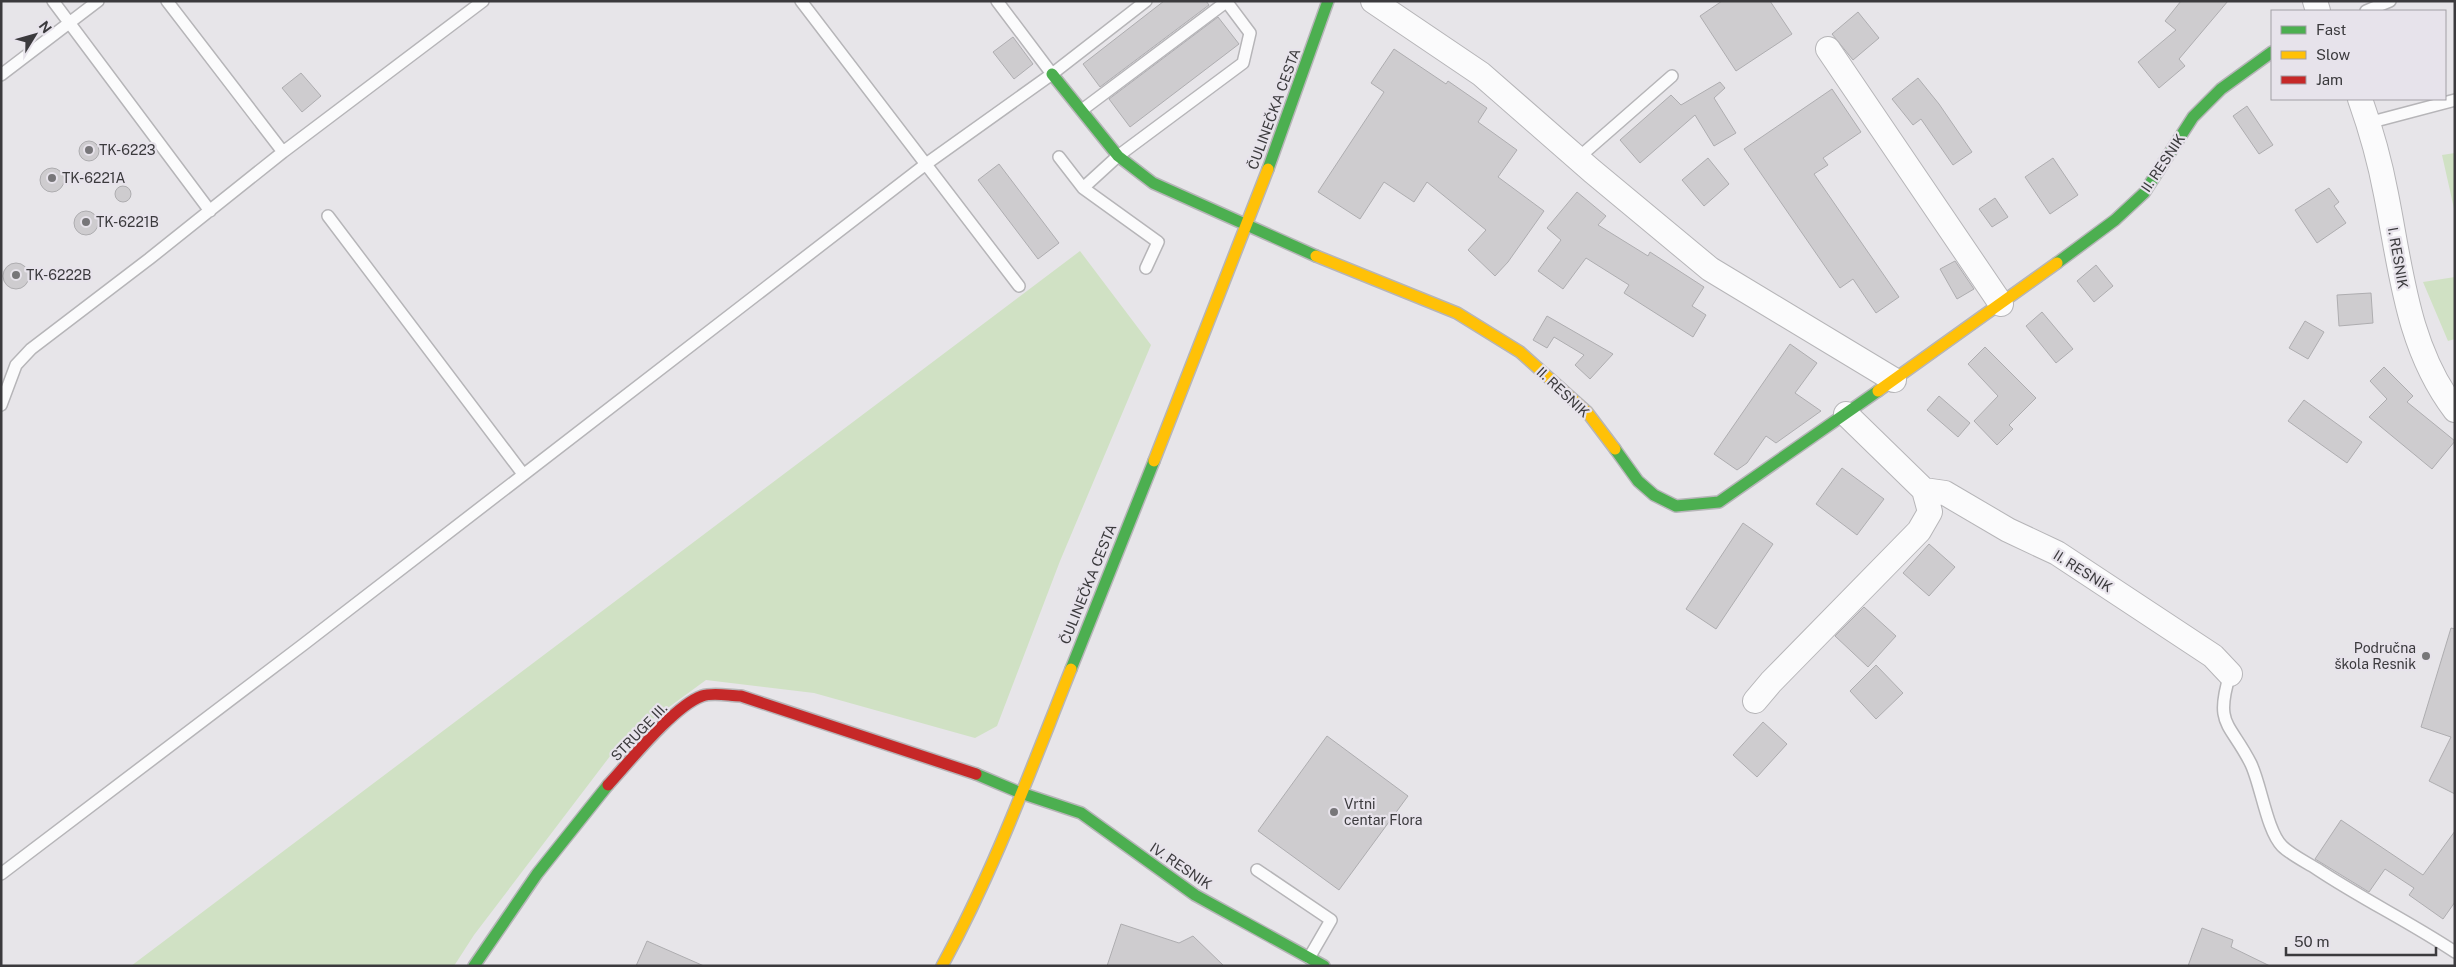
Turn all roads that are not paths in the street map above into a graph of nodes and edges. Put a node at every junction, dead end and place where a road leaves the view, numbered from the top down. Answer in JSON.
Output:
{"nodes":[{"id":1,"x":53,"y":1,"type":"edge"},
{"id":2,"x":98,"y":1,"type":"edge"},
{"id":3,"x":167,"y":1,"type":"edge"},
{"id":4,"x":483,"y":1,"type":"edge"},
{"id":5,"x":801,"y":1,"type":"edge"},
{"id":6,"x":997,"y":1,"type":"edge"},
{"id":7,"x":1146,"y":1,"type":"edge"},
{"id":8,"x":1226,"y":1,"type":"edge"},
{"id":9,"x":1328,"y":1,"type":"edge"},
{"id":10,"x":1373,"y":1,"type":"edge"},
{"id":11,"x":2390,"y":1,"type":"edge"},
{"id":12,"x":2368,"y":10,"type":"edge"},
{"id":13,"x":69,"y":23,"type":"junction"},
{"id":14,"x":1828,"y":49,"type":"dead end"},
{"id":15,"x":2271,"y":53,"type":"edge"},
{"id":16,"x":1052,"y":74,"type":"junction"},
{"id":17,"x":1,"y":75,"type":"edge"},
{"id":18,"x":1672,"y":76,"type":"dead end"},
{"id":19,"x":2360,"y":100,"type":"edge"},
{"id":20,"x":2455,"y":100,"type":"edge"},
{"id":21,"x":1082,"y":110,"type":"junction"},
{"id":22,"x":2368,"y":123,"type":"junction"},
{"id":23,"x":283,"y":152,"type":"junction"},
{"id":24,"x":1118,"y":156,"type":"junction"},
{"id":25,"x":1059,"y":157,"type":"dead end"},
{"id":26,"x":1578,"y":159,"type":"junction"},
{"id":27,"x":926,"y":164,"type":"junction"},
{"id":28,"x":1083,"y":188,"type":"junction"},
{"id":29,"x":210,"y":211,"type":"junction"},
{"id":30,"x":328,"y":216,"type":"dead end"},
{"id":31,"x":1247,"y":227,"type":"junction"},
{"id":32,"x":1146,"y":268,"type":"dead end"},
{"id":33,"x":1019,"y":286,"type":"dead end"},
{"id":34,"x":2001,"y":304,"type":"junction"},
{"id":35,"x":1894,"y":380,"type":"junction"},
{"id":36,"x":1,"y":405,"type":"edge"},
{"id":37,"x":2455,"y":410,"type":"edge"},
{"id":38,"x":1846,"y":414,"type":"junction"},
{"id":39,"x":523,"y":474,"type":"junction"},
{"id":40,"x":1924,"y":490,"type":"junction"},
{"id":41,"x":2230,"y":674,"type":"joint"},
{"id":42,"x":1755,"y":701,"type":"dead end"},
{"id":43,"x":1021,"y":793,"type":"junction"},
{"id":44,"x":1257,"y":870,"type":"dead end"},
{"id":45,"x":1,"y":874,"type":"edge"},
{"id":46,"x":2455,"y":952,"type":"edge"},
{"id":47,"x":1309,"y":958,"type":"junction"},
{"id":48,"x":474,"y":966,"type":"edge"},
{"id":49,"x":942,"y":966,"type":"edge"},
{"id":50,"x":1324,"y":966,"type":"edge"}],
"edges":[{"from":1,"to":13,"type":"lane"},
{"from":2,"to":13,"type":"lane"},
{"from":3,"to":23,"type":"lane"},
{"from":4,"to":23,"type":"lane"},
{"from":5,"to":27,"type":"lane"},
{"from":6,"to":16,"type":"lane"},
{"from":7,"to":16,"type":"lane"},
{"from":8,"to":21,"type":"lane"},
{"from":8,"to":24,"type":"lane"},
{"from":9,"to":31,"type":"street","name":"ČULINEČKA CESTA"},
{"from":10,"to":26,"type":"street"},
{"from":11,"to":12,"type":"lane"},
{"from":13,"to":17,"type":"lane"},
{"from":13,"to":29,"type":"lane"},
{"from":14,"to":34,"type":"street"},
{"from":15,"to":34,"type":"street","name":"II. RESNIK"},
{"from":16,"to":21,"type":"street"},
{"from":16,"to":27,"type":"lane"},
{"from":18,"to":26,"type":"lane"},
{"from":19,"to":22,"type":"street","name":"I. RESNIK"},
{"from":20,"to":22,"type":"lane"},
{"from":21,"to":24,"type":"street"},
{"from":22,"to":37,"type":"street","name":"I. RESNIK"},
{"from":23,"to":29,"type":"lane"},
{"from":24,"to":28,"type":"lane"},
{"from":24,"to":31,"type":"street"},
{"from":25,"to":28,"type":"lane"},
{"from":26,"to":35,"type":"street"},
{"from":27,"to":33,"type":"lane"},
{"from":27,"to":39,"type":"lane"},
{"from":28,"to":32,"type":"lane"},
{"from":29,"to":36,"type":"lane"},
{"from":30,"to":39,"type":"lane"},
{"from":31,"to":38,"type":"street","name":"II. RESNIK"},
{"from":31,"to":43,"type":"street","name":"ČULINEČKA CESTA"},
{"from":34,"to":35,"type":"street","name":"II. RESNIK"},
{"from":35,"to":38,"type":"street","name":"II. RESNIK"},
{"from":38,"to":40,"type":"street"},
{"from":39,"to":45,"type":"lane"},
{"from":40,"to":41,"type":"street","name":"II. RESNIK"},
{"from":40,"to":42,"type":"street"},
{"from":41,"to":46,"type":"lane"},
{"from":43,"to":47,"type":"street","name":"IV. RESNIK"},
{"from":43,"to":48,"type":"street","name":"STRUGE III."},
{"from":43,"to":49,"type":"street","name":"ČULINEČKA CESTA"},
{"from":44,"to":47,"type":"lane"},
{"from":47,"to":50,"type":"street","name":"IV. RESNIK"}]}
